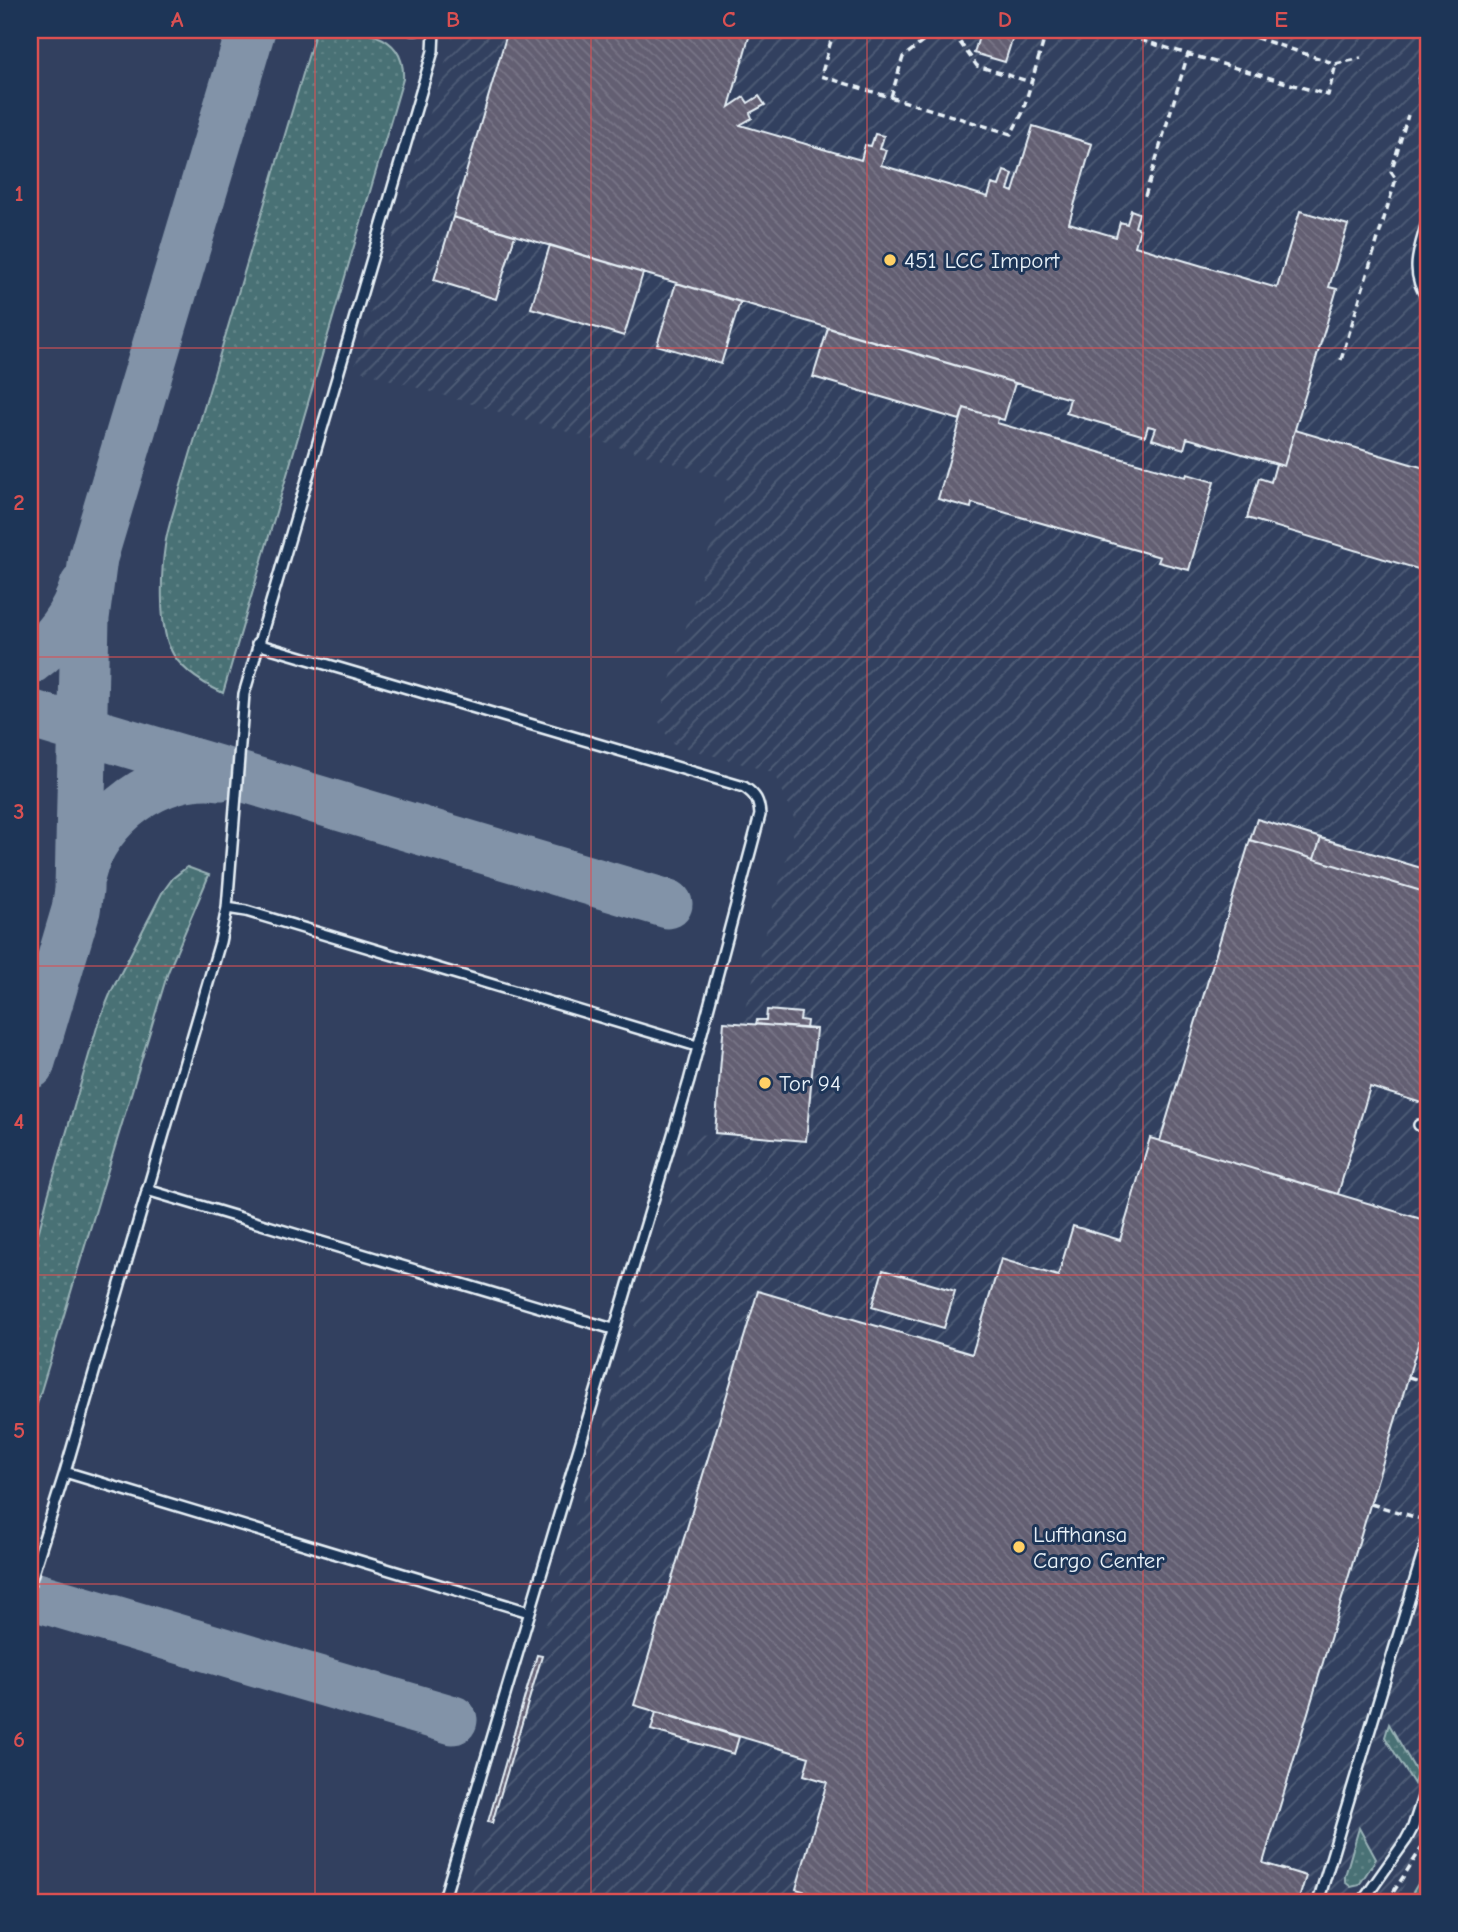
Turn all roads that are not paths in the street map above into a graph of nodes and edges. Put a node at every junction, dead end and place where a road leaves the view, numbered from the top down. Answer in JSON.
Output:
{"nodes":[{"id":1,"x":434,"y":30,"type":"edge"},
{"id":2,"x":1428,"y":67,"type":"edge"},
{"id":3,"x":1424,"y":82,"type":"dead end"},
{"id":4,"x":1428,"y":219,"type":"edge"},
{"id":5,"x":1428,"y":299,"type":"edge"},
{"id":6,"x":257,"y":644,"type":"junction"},
{"id":7,"x":228,"y":908,"type":"junction"},
{"id":8,"x":697,"y":1046,"type":"junction"},
{"id":9,"x":147,"y":1190,"type":"junction"},
{"id":10,"x":613,"y":1329,"type":"junction"},
{"id":11,"x":65,"y":1472,"type":"junction"},
{"id":12,"x":1428,"y":1537,"type":"edge"},
{"id":13,"x":30,"y":1583,"type":"edge"},
{"id":14,"x":529,"y":1612,"type":"junction"},
{"id":15,"x":1428,"y":1782,"type":"edge"},
{"id":16,"x":443,"y":1902,"type":"edge"},
{"id":17,"x":1318,"y":1902,"type":"edge"},
{"id":18,"x":1362,"y":1902,"type":"edge"}],
"edges":[{"from":1,"to":6,"type":"lane"},
{"from":2,"to":3,"type":"lane"},
{"from":4,"to":5,"type":"lane"},
{"from":6,"to":7,"type":"lane"},
{"from":6,"to":8,"type":"lane"},
{"from":7,"to":8,"type":"lane"},
{"from":7,"to":9,"type":"lane"},
{"from":8,"to":10,"type":"lane"},
{"from":9,"to":10,"type":"lane"},
{"from":9,"to":11,"type":"lane"},
{"from":10,"to":14,"type":"lane"},
{"from":11,"to":13,"type":"lane"},
{"from":11,"to":14,"type":"lane"},
{"from":12,"to":17,"type":"lane"},
{"from":14,"to":16,"type":"lane"},
{"from":15,"to":18,"type":"lane"}]}
